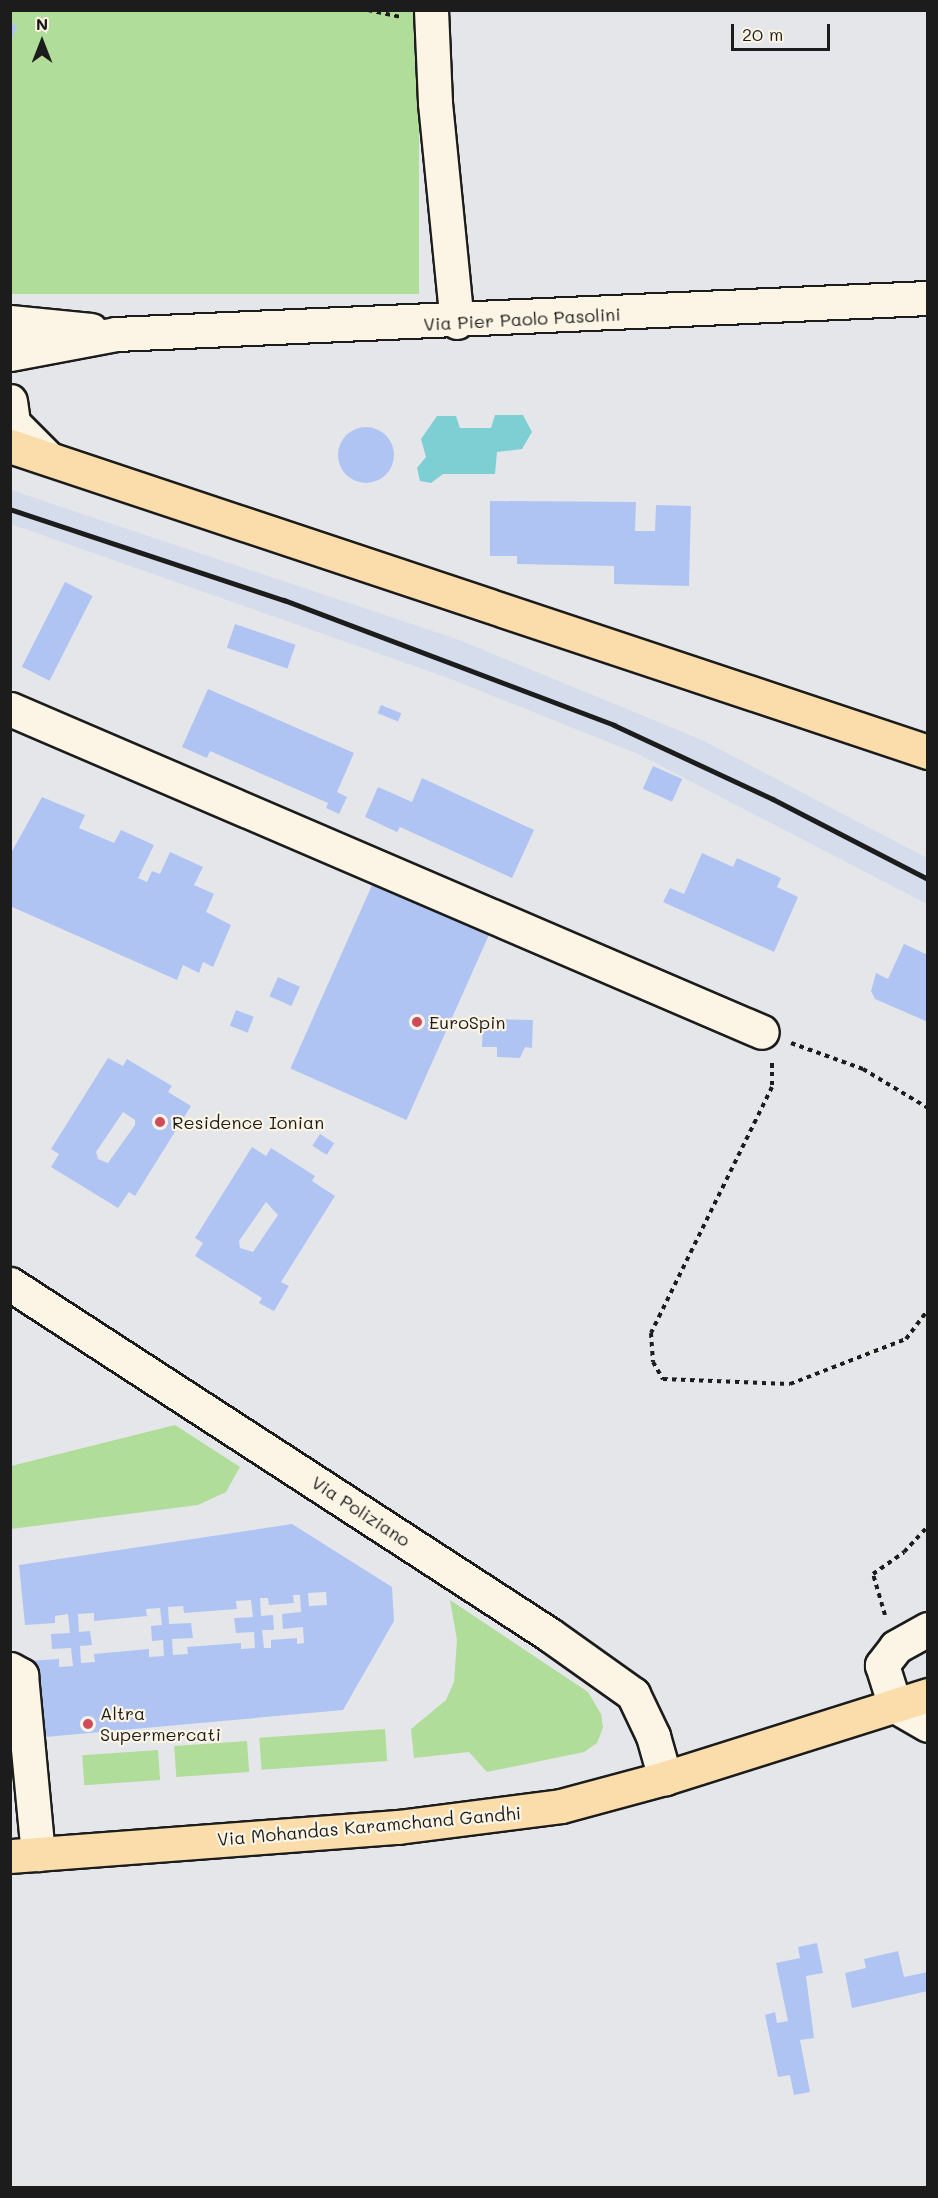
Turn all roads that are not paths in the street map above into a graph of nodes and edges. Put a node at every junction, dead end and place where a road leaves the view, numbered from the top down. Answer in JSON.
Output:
{"nodes":[{"id":1,"x":431,"y":10,"type":"edge"},
{"id":2,"x":927,"y":298,"type":"edge"},
{"id":3,"x":10,"y":322,"type":"edge"},
{"id":4,"x":457,"y":322,"type":"junction"},
{"id":5,"x":116,"y":334,"type":"junction"},
{"id":6,"x":25,"y":351,"type":"edge"},
{"id":7,"x":10,"y":400,"type":"edge"},
{"id":8,"x":10,"y":446,"type":"edge"},
{"id":9,"x":48,"y":458,"type":"junction"},
{"id":10,"x":10,"y":709,"type":"edge"},
{"id":11,"x":927,"y":752,"type":"edge"},
{"id":12,"x":755,"y":1029,"type":"road end"},
{"id":13,"x":10,"y":1284,"type":"edge"},
{"id":14,"x":927,"y":1629,"type":"edge"},
{"id":15,"x":10,"y":1668,"type":"edge"},
{"id":16,"x":927,"y":1695,"type":"edge"},
{"id":17,"x":895,"y":1706,"type":"junction"},
{"id":18,"x":927,"y":1725,"type":"edge"},
{"id":19,"x":665,"y":1778,"type":"junction"},
{"id":20,"x":24,"y":1855,"type":"edge"}],
"edges":[{"from":1,"to":4,"type":"street"},
{"from":2,"to":4,"type":"street","name":"Via Pier Paolo Pasolini"},
{"from":3,"to":5,"type":"street","name":"Via Pier Paolo Pasolini"},
{"from":4,"to":5,"type":"street","name":"Via Pier Paolo Pasolini"},
{"from":5,"to":6,"type":"street","name":"Via Pier Paolo Pasolini"},
{"from":6,"to":7,"type":"street","name":"Via Pier Paolo Pasolini"},
{"from":7,"to":9,"type":"street","name":"Via Pier Paolo Pasolini"},
{"from":8,"to":9,"type":"main road"},
{"from":9,"to":11,"type":"main road"},
{"from":10,"to":12,"type":"street"},
{"from":13,"to":19,"type":"street","name":"Via Poliziano"},
{"from":14,"to":17,"type":"street"},
{"from":15,"to":20,"type":"street"},
{"from":16,"to":17,"type":"main road","name":"Via Mohandas Karamchand Gandhi"},
{"from":17,"to":18,"type":"street"},
{"from":17,"to":19,"type":"main road","name":"Via Mohandas Karamchand Gandhi"},
{"from":19,"to":20,"type":"main road","name":"Via Mohandas Karamchand Gandhi"}]}
